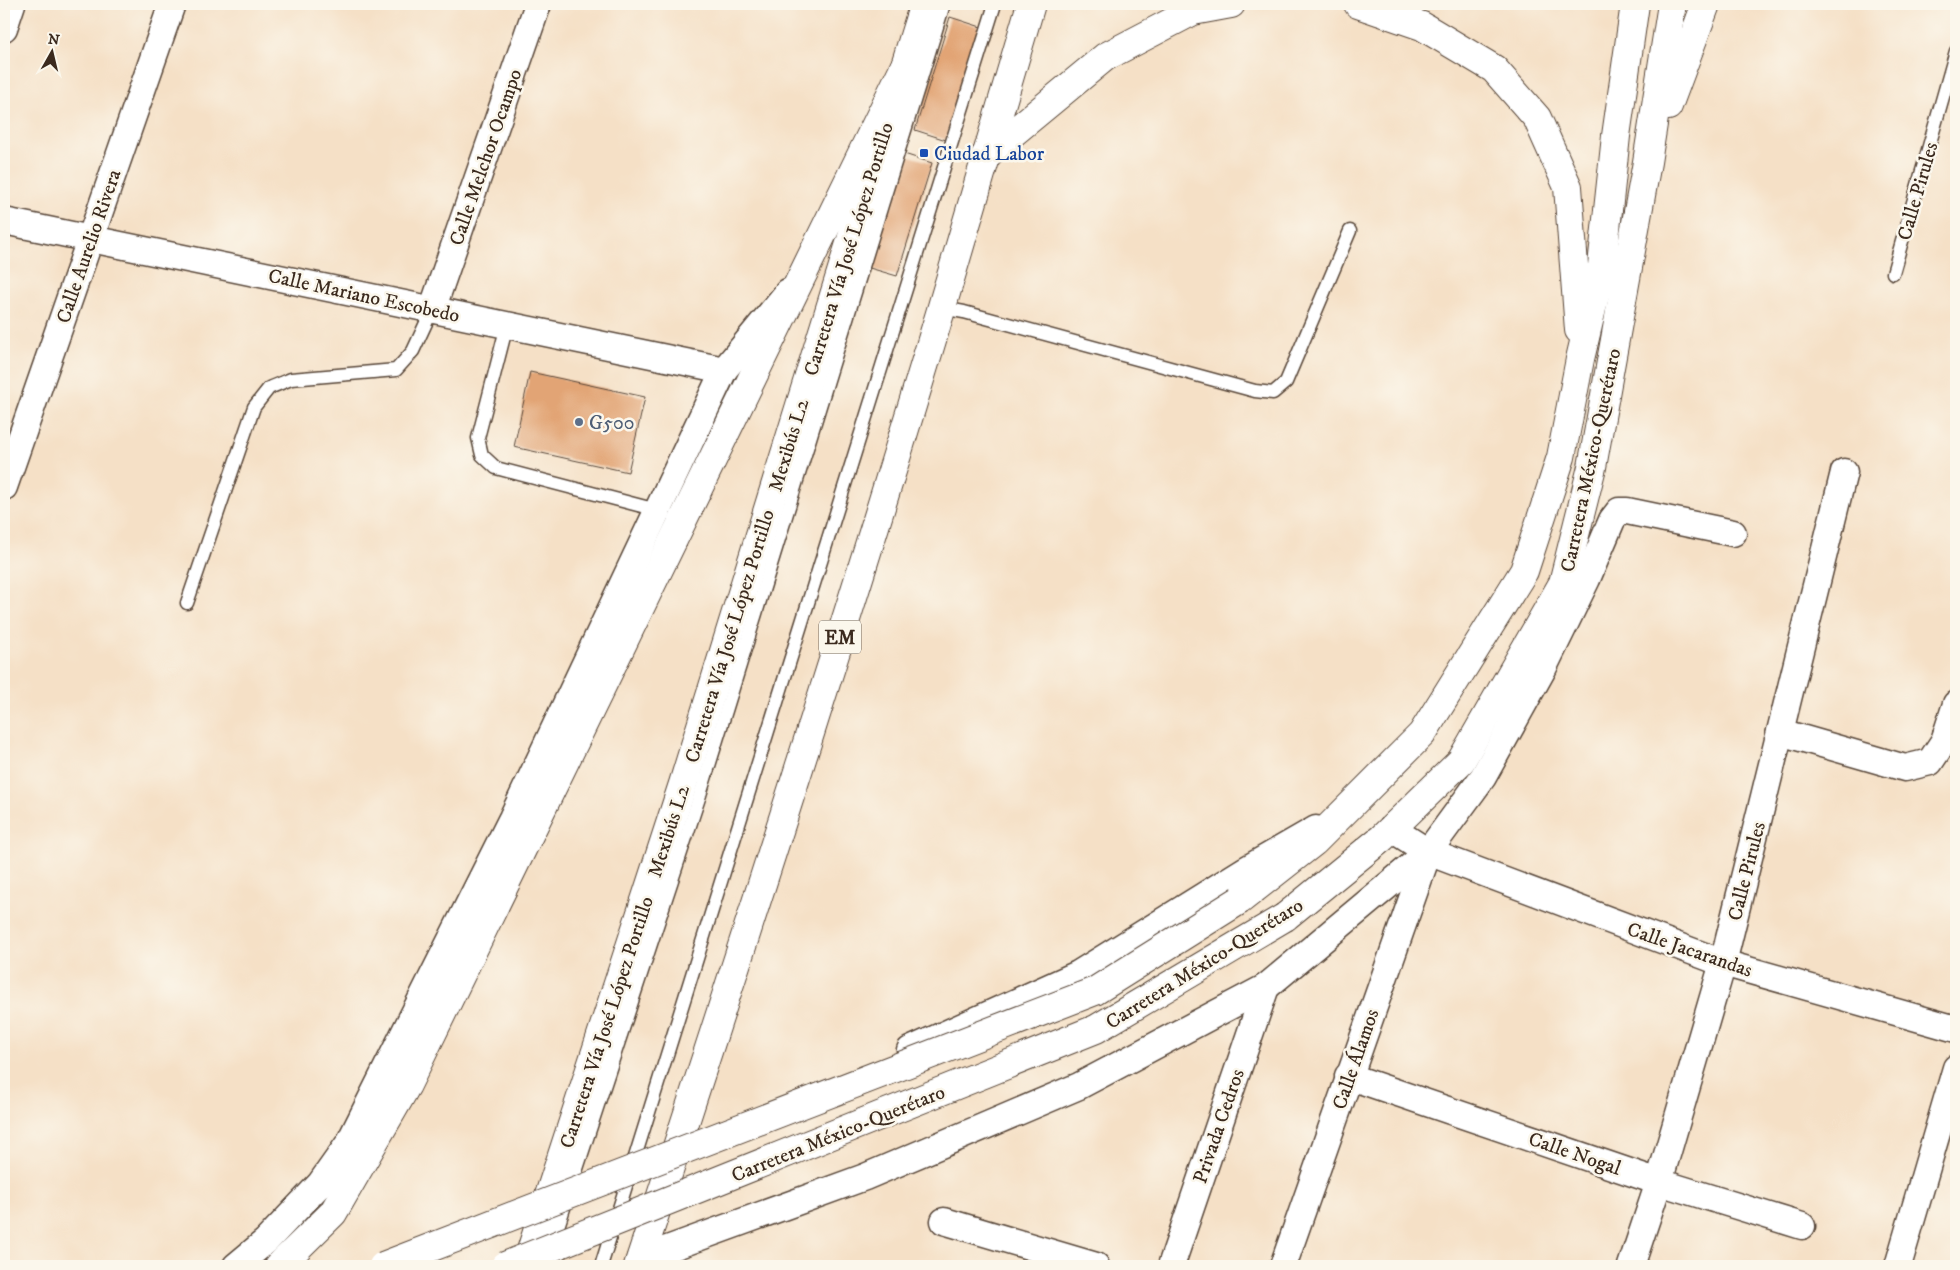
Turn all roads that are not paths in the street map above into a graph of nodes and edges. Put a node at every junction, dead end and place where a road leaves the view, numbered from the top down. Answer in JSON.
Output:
{"nodes":[{"id":1,"x":12,"y":4,"type":"edge"},
{"id":2,"x":172,"y":4,"type":"edge"},
{"id":3,"x":538,"y":4,"type":"edge"},
{"id":4,"x":924,"y":4,"type":"edge"},
{"id":5,"x":944,"y":4,"type":"edge"},
{"id":6,"x":995,"y":4,"type":"edge"},
{"id":7,"x":1031,"y":4,"type":"edge"},
{"id":8,"x":1231,"y":4,"type":"edge"},
{"id":9,"x":1358,"y":4,"type":"edge"},
{"id":10,"x":1635,"y":4,"type":"edge"},
{"id":11,"x":1672,"y":4,"type":"edge"},
{"id":12,"x":1706,"y":4,"type":"edge"},
{"id":13,"x":4,"y":28,"type":"edge"},
{"id":14,"x":1956,"y":51,"type":"edge"},
{"id":15,"x":906,"y":61,"type":"junction"},
{"id":16,"x":985,"y":156,"type":"junction"},
{"id":17,"x":1647,"y":162,"type":"junction"},
{"id":18,"x":4,"y":221,"type":"edge"},
{"id":19,"x":1350,"y":231,"type":"dead end"},
{"id":20,"x":91,"y":238,"type":"junction"},
{"id":21,"x":1894,"y":273,"type":"dead end"},
{"id":22,"x":800,"y":278,"type":"junction"},
{"id":23,"x":942,"y":308,"type":"junction"},
{"id":24,"x":432,"y":310,"type":"junction"},
{"id":25,"x":508,"y":325,"type":"junction"},
{"id":26,"x":1580,"y":359,"type":"junction"},
{"id":27,"x":724,"y":370,"type":"junction"},
{"id":28,"x":1844,"y":472,"type":"dead end"},
{"id":29,"x":4,"y":487,"type":"edge"},
{"id":30,"x":657,"y":510,"type":"junction"},
{"id":31,"x":1733,"y":533,"type":"dead end"},
{"id":32,"x":187,"y":602,"type":"dead end"},
{"id":33,"x":1956,"y":704,"type":"edge"},
{"id":34,"x":1780,"y":732,"type":"junction"},
{"id":35,"x":1341,"y":816,"type":"junction"},
{"id":36,"x":1392,"y":829,"type":"junction"},
{"id":37,"x":1428,"y":852,"type":"junction"},
{"id":38,"x":1723,"y":963,"type":"junction"},
{"id":39,"x":1266,"y":987,"type":"junction"},
{"id":40,"x":1956,"y":1029,"type":"edge"},
{"id":41,"x":1956,"y":1068,"type":"edge"},
{"id":42,"x":1348,"y":1076,"type":"junction"},
{"id":43,"x":680,"y":1136,"type":"junction"},
{"id":44,"x":1659,"y":1182,"type":"junction"},
{"id":45,"x":944,"y":1222,"type":"dead end"},
{"id":46,"x":1802,"y":1226,"type":"dead end"},
{"id":47,"x":639,"y":1263,"type":"edge"},
{"id":48,"x":1906,"y":1264,"type":"edge"},
{"id":49,"x":236,"y":1266,"type":"edge"},
{"id":50,"x":279,"y":1266,"type":"edge"},
{"id":51,"x":382,"y":1266,"type":"edge"},
{"id":52,"x":505,"y":1266,"type":"edge"},
{"id":53,"x":526,"y":1266,"type":"edge"},
{"id":54,"x":545,"y":1266,"type":"edge"},
{"id":55,"x":601,"y":1266,"type":"edge"},
{"id":56,"x":1096,"y":1266,"type":"edge"},
{"id":57,"x":1171,"y":1266,"type":"edge"},
{"id":58,"x":1283,"y":1266,"type":"edge"},
{"id":59,"x":1632,"y":1266,"type":"edge"}],
"edges":[{"from":1,"to":13,"type":"street"},
{"from":2,"to":20,"type":"street","name":"Calle Aurelio Rivera"},
{"from":3,"to":24,"type":"street","name":"Calle Melchor Ocampo"},
{"from":4,"to":15,"type":"main road","name":"Carretera Vía José López Portillo"},
{"from":5,"to":54,"type":"lane","name":"Mexibús L2"},
{"from":6,"to":55,"type":"lane"},
{"from":7,"to":16,"type":"main road","number":"EM"},
{"from":8,"to":16,"type":"main road"},
{"from":9,"to":26,"type":"main road"},
{"from":10,"to":26,"type":"main road"},
{"from":11,"to":17,"type":"main road","name":"Carretera México-Querétaro"},
{"from":12,"to":17,"type":"main road"},
{"from":14,"to":21,"type":"lane","name":"Calle Pirules"},
{"from":15,"to":22,"type":"main road"},
{"from":15,"to":53,"type":"main road","name":"Carretera Vía José López Portillo"},
{"from":16,"to":23,"type":"main road","number":"EM"},
{"from":17,"to":36,"type":"main road","name":"Carretera México-Querétaro"},
{"from":18,"to":20,"type":"street","name":"Calle Mariano Escobedo"},
{"from":19,"to":23,"type":"lane"},
{"from":20,"to":24,"type":"street","name":"Calle Mariano Escobedo"},
{"from":20,"to":29,"type":"street","name":"Calle Aurelio Rivera"},
{"from":22,"to":27,"type":"street"},
{"from":22,"to":50,"type":"main road"},
{"from":23,"to":43,"type":"main road","number":"EM"},
{"from":24,"to":25,"type":"street","name":"Calle Mariano Escobedo"},
{"from":24,"to":32,"type":"lane"},
{"from":25,"to":27,"type":"street","name":"Calle Mariano Escobedo"},
{"from":25,"to":30,"type":"lane"},
{"from":26,"to":35,"type":"main road","name":"Carretera México-Querétaro"},
{"from":27,"to":30,"type":"street"},
{"from":28,"to":34,"type":"street","name":"Calle Pirules"},
{"from":30,"to":49,"type":"street"},
{"from":31,"to":37,"type":"street"},
{"from":33,"to":34,"type":"street"},
{"from":34,"to":38,"type":"street","name":"Calle Pirules"},
{"from":35,"to":43,"type":"street"},
{"from":35,"to":51,"type":"main road","name":"Carretera México-Querétaro","bridge":true},
{"from":36,"to":37,"type":"street","name":"Calle Jacarandas"},
{"from":36,"to":52,"type":"main road","name":"Carretera México-Querétaro","bridge":true},
{"from":37,"to":38,"type":"street","name":"Calle Jacarandas"},
{"from":37,"to":39,"type":"street"},
{"from":37,"to":42,"type":"street","name":"Calle Álamos"},
{"from":38,"to":40,"type":"street","name":"Calle Jacarandas"},
{"from":38,"to":44,"type":"street","name":"Calle Pirules"},
{"from":39,"to":47,"type":"street"},
{"from":39,"to":57,"type":"street","name":"Privada Cedros"},
{"from":41,"to":48,"type":"street"},
{"from":42,"to":44,"type":"street","name":"Calle Nogal"},
{"from":42,"to":58,"type":"street","name":"Calle Álamos"},
{"from":43,"to":47,"type":"main road","number":"EM"},
{"from":44,"to":46,"type":"street","name":"Calle Nogal"},
{"from":44,"to":59,"type":"street","name":"Calle Pirules"},
{"from":45,"to":56,"type":"street"}]}
